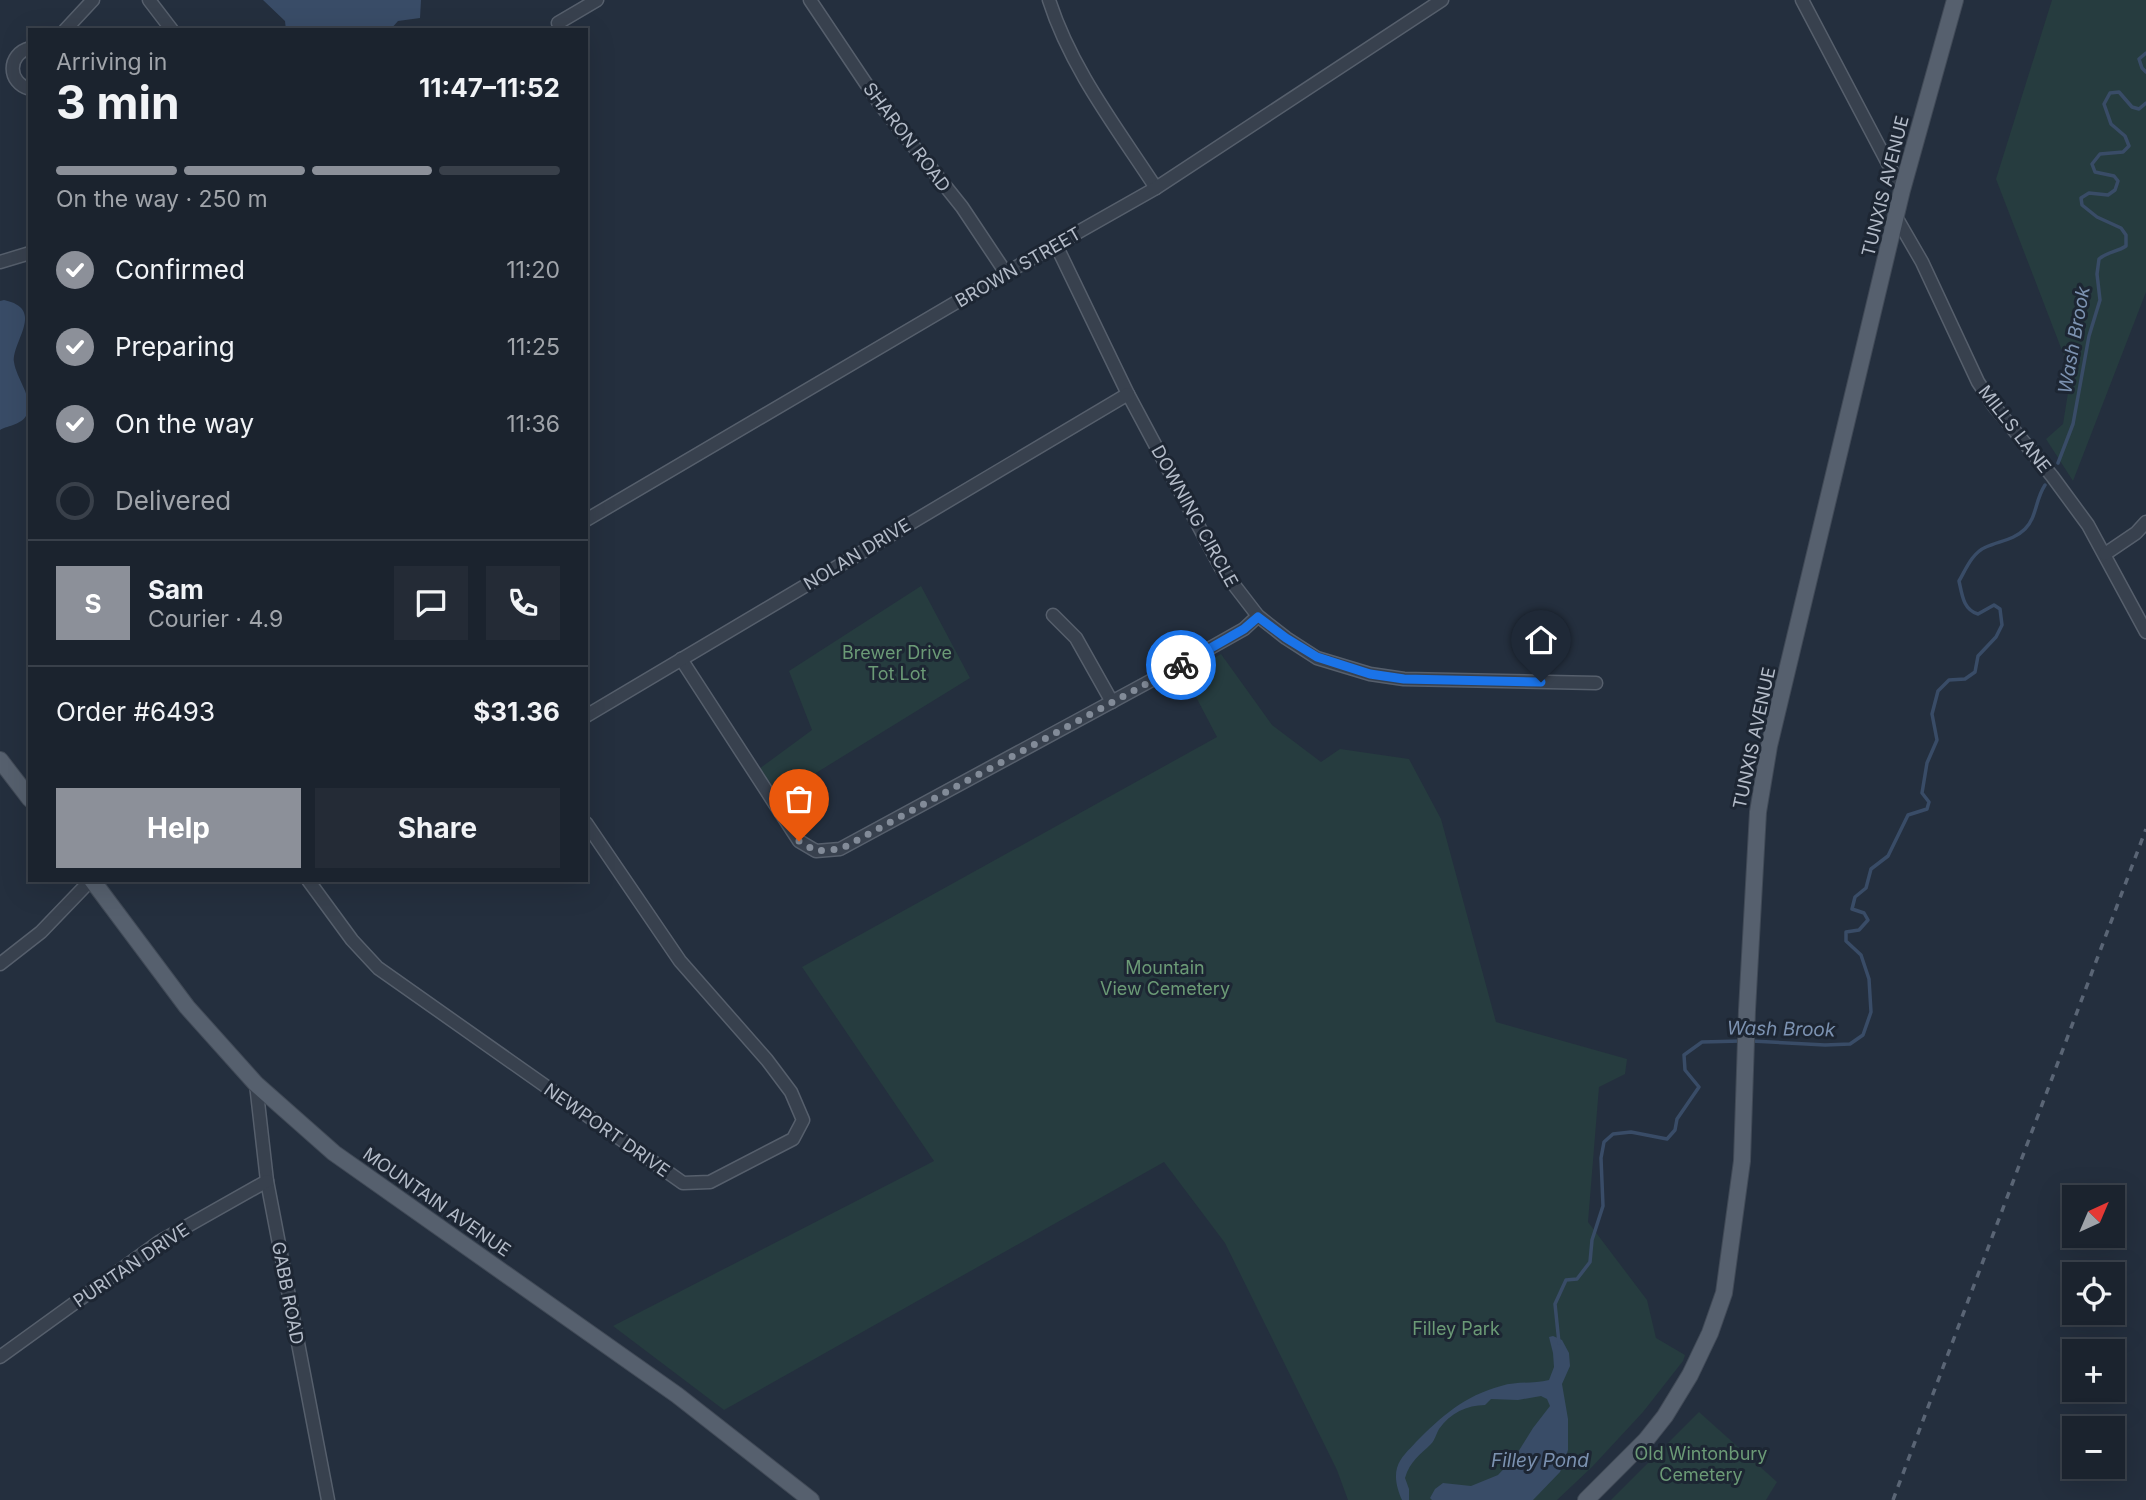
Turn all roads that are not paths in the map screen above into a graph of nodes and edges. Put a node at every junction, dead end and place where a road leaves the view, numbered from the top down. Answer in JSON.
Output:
{"nodes":[{"id":1,"x":93,"y":0,"type":"edge"},
{"id":2,"x":149,"y":0,"type":"edge"},
{"id":3,"x":597,"y":0,"type":"edge"},
{"id":4,"x":810,"y":0,"type":"edge"},
{"id":5,"x":1049,"y":0,"type":"edge"},
{"id":6,"x":1442,"y":0,"type":"edge"},
{"id":7,"x":1802,"y":0,"type":"edge"},
{"id":8,"x":1955,"y":0,"type":"edge"},
{"id":9,"x":558,"y":23,"type":"dead end"},
{"id":10,"x":67,"y":28,"type":"edge"},
{"id":11,"x":170,"y":28,"type":"edge"},
{"id":12,"x":28,"y":49,"type":"edge"},
{"id":13,"x":28,"y":88,"type":"edge"},
{"id":14,"x":1156,"y":188,"type":"junction"},
{"id":15,"x":1902,"y":190,"type":"junction"},
{"id":16,"x":1896,"y":217,"type":"junction"},
{"id":17,"x":1056,"y":245,"type":"junction"},
{"id":18,"x":28,"y":254,"type":"edge"},
{"id":19,"x":0,"y":262,"type":"edge"},
{"id":20,"x":1006,"y":273,"type":"junction"},
{"id":21,"x":1128,"y":394,"type":"junction"},
{"id":22,"x":588,"y":519,"type":"edge"},
{"id":23,"x":2146,"y":522,"type":"edge"},
{"id":24,"x":2105,"y":554,"type":"junction"},
{"id":25,"x":1054,"y":615,"type":"dead end"},
{"id":26,"x":1258,"y":617,"type":"junction"},
{"id":27,"x":2146,"y":632,"type":"edge"},
{"id":28,"x":681,"y":659,"type":"junction"},
{"id":29,"x":1596,"y":683,"type":"dead end"},
{"id":30,"x":1112,"y":702,"type":"junction"},
{"id":31,"x":588,"y":715,"type":"edge"},
{"id":32,"x":0,"y":760,"type":"edge"},
{"id":33,"x":28,"y":796,"type":"edge"},
{"id":34,"x":588,"y":826,"type":"edge"},
{"id":35,"x":89,"y":882,"type":"edge"},
{"id":36,"x":93,"y":882,"type":"edge"},
{"id":37,"x":309,"y":882,"type":"edge"},
{"id":38,"x":0,"y":964,"type":"edge"},
{"id":39,"x":256,"y":1084,"type":"junction"},
{"id":40,"x":267,"y":1181,"type":"junction"},
{"id":41,"x":0,"y":1357,"type":"edge"},
{"id":42,"x":328,"y":1500,"type":"edge"},
{"id":43,"x":811,"y":1500,"type":"edge"},
{"id":44,"x":1586,"y":1500,"type":"edge"}],
"edges":[{"from":1,"to":10,"type":"street"},
{"from":2,"to":11,"type":"street"},
{"from":3,"to":9,"type":"street"},
{"from":4,"to":20,"type":"street","name":"SHARON ROAD"},
{"from":5,"to":14,"type":"street"},
{"from":6,"to":14,"type":"street","name":"BROWN STREET"},
{"from":7,"to":15,"type":"street"},
{"from":8,"to":15,"type":"main road","name":"TUNXIS AVENUE"},
{"from":12,"to":13,"type":"street"},
{"from":14,"to":17,"type":"street","name":"BROWN STREET"},
{"from":15,"to":16,"type":"main road","name":"TUNXIS AVENUE"},
{"from":16,"to":24,"type":"street","name":"MILLS LANE"},
{"from":16,"to":44,"type":"main road","name":"TUNXIS AVENUE"},
{"from":17,"to":20,"type":"street","name":"BROWN STREET"},
{"from":17,"to":21,"type":"street","name":"DOWNING CIRCLE"},
{"from":18,"to":19,"type":"street"},
{"from":20,"to":22,"type":"street","name":"BROWN STREET"},
{"from":21,"to":26,"type":"street","name":"DOWNING CIRCLE"},
{"from":21,"to":28,"type":"street","name":"NOLAN DRIVE"},
{"from":23,"to":24,"type":"street"},
{"from":24,"to":27,"type":"street","name":"MILLS LANE"},
{"from":25,"to":30,"type":"street"},
{"from":26,"to":29,"type":"street","name":"DOWNING CIRCLE"},
{"from":26,"to":30,"type":"street"},
{"from":28,"to":30,"type":"street"},
{"from":28,"to":31,"type":"street","name":"NOLAN DRIVE"},
{"from":32,"to":33,"type":"main road"},
{"from":34,"to":37,"type":"street","name":"NEWPORT DRIVE"},
{"from":35,"to":38,"type":"street"},
{"from":36,"to":39,"type":"main road","name":"MOUNTAIN AVENUE"},
{"from":39,"to":40,"type":"street","name":"GABB ROAD"},
{"from":39,"to":43,"type":"main road","name":"MOUNTAIN AVENUE"},
{"from":40,"to":41,"type":"street","name":"PURITAN DRIVE"},
{"from":40,"to":42,"type":"street","name":"GABB ROAD"}]}
